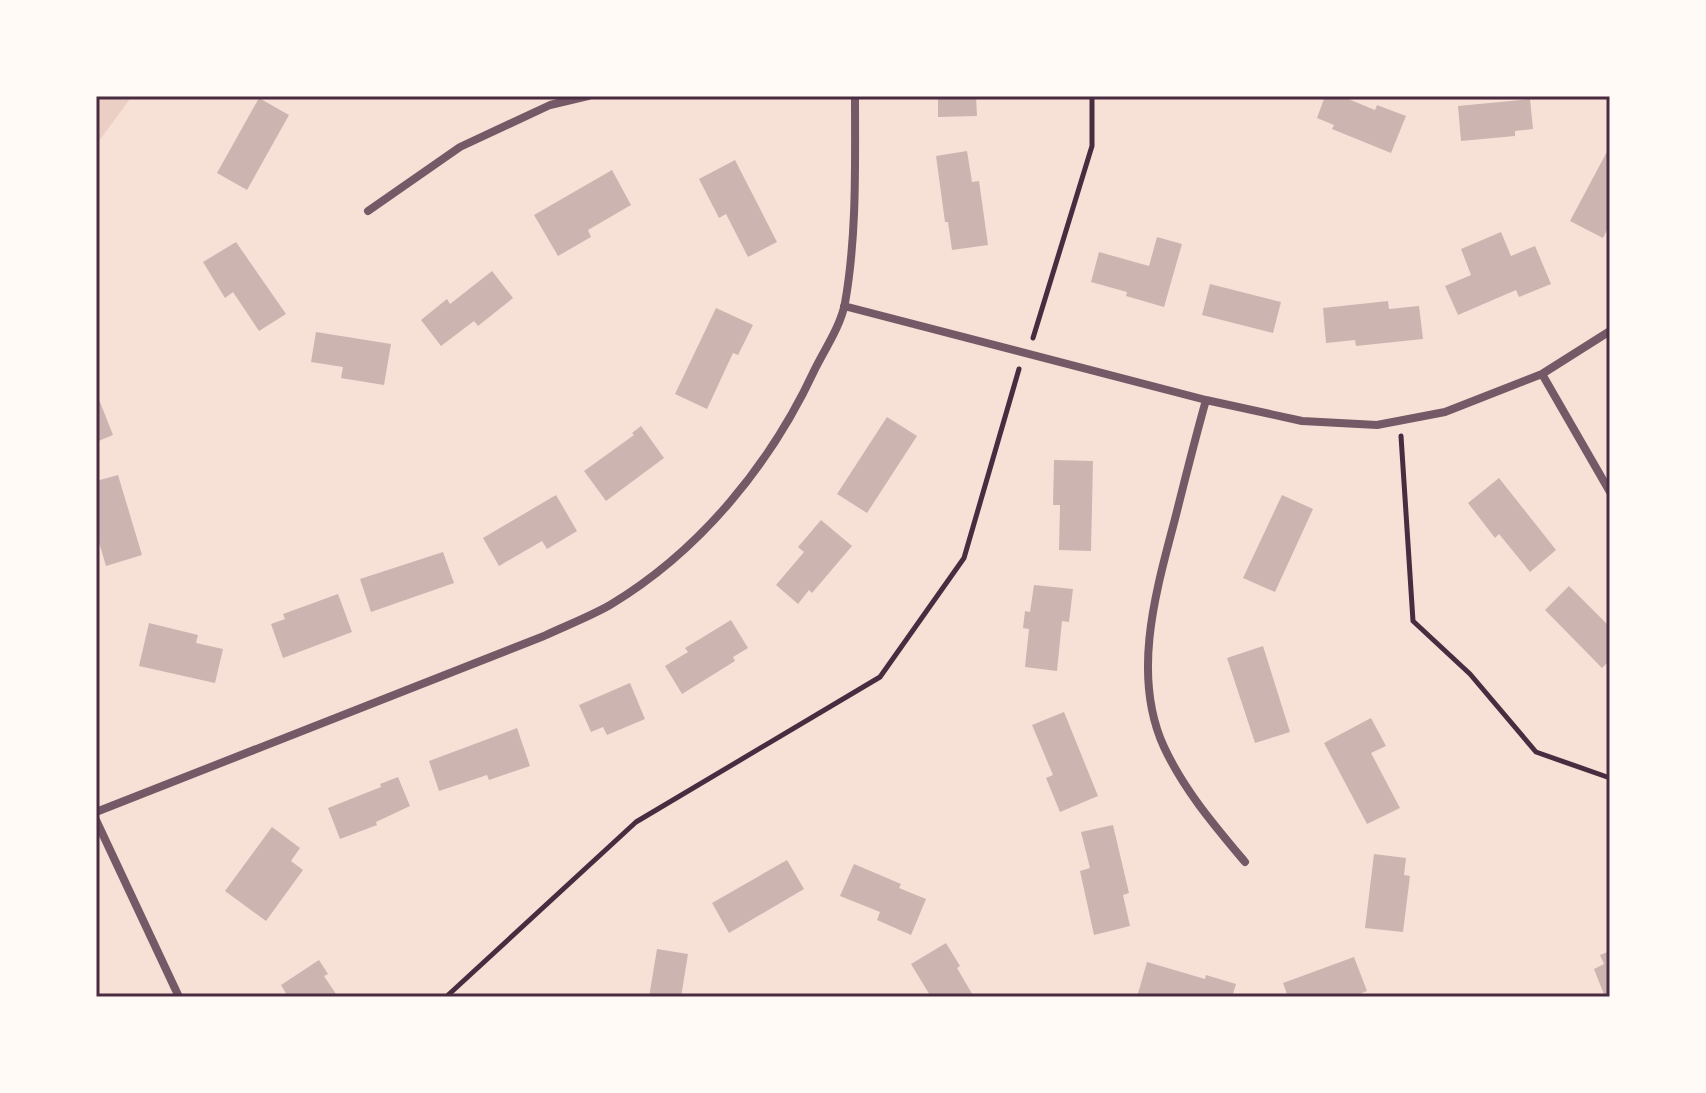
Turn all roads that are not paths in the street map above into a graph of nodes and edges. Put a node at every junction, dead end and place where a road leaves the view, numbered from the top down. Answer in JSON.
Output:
{"nodes":[{"id":1,"x":588,"y":96,"type":"edge"},
{"id":2,"x":855,"y":96,"type":"edge"},
{"id":3,"x":368,"y":211,"type":"dead end"},
{"id":4,"x":844,"y":306,"type":"junction"},
{"id":5,"x":1610,"y":331,"type":"edge"},
{"id":6,"x":1542,"y":374,"type":"junction"},
{"id":7,"x":1206,"y":400,"type":"junction"},
{"id":8,"x":1610,"y":492,"type":"edge"},
{"id":9,"x":96,"y":812,"type":"edge"},
{"id":10,"x":96,"y":820,"type":"edge"},
{"id":11,"x":1245,"y":862,"type":"dead end"},
{"id":12,"x":179,"y":997,"type":"edge"}],
"edges":[{"from":1,"to":3,"type":"street"},
{"from":2,"to":4,"type":"street"},
{"from":4,"to":7,"type":"street"},
{"from":4,"to":9,"type":"street"},
{"from":5,"to":6,"type":"street"},
{"from":6,"to":7,"type":"street"},
{"from":6,"to":8,"type":"street"},
{"from":7,"to":11,"type":"street"},
{"from":10,"to":12,"type":"street"}]}
